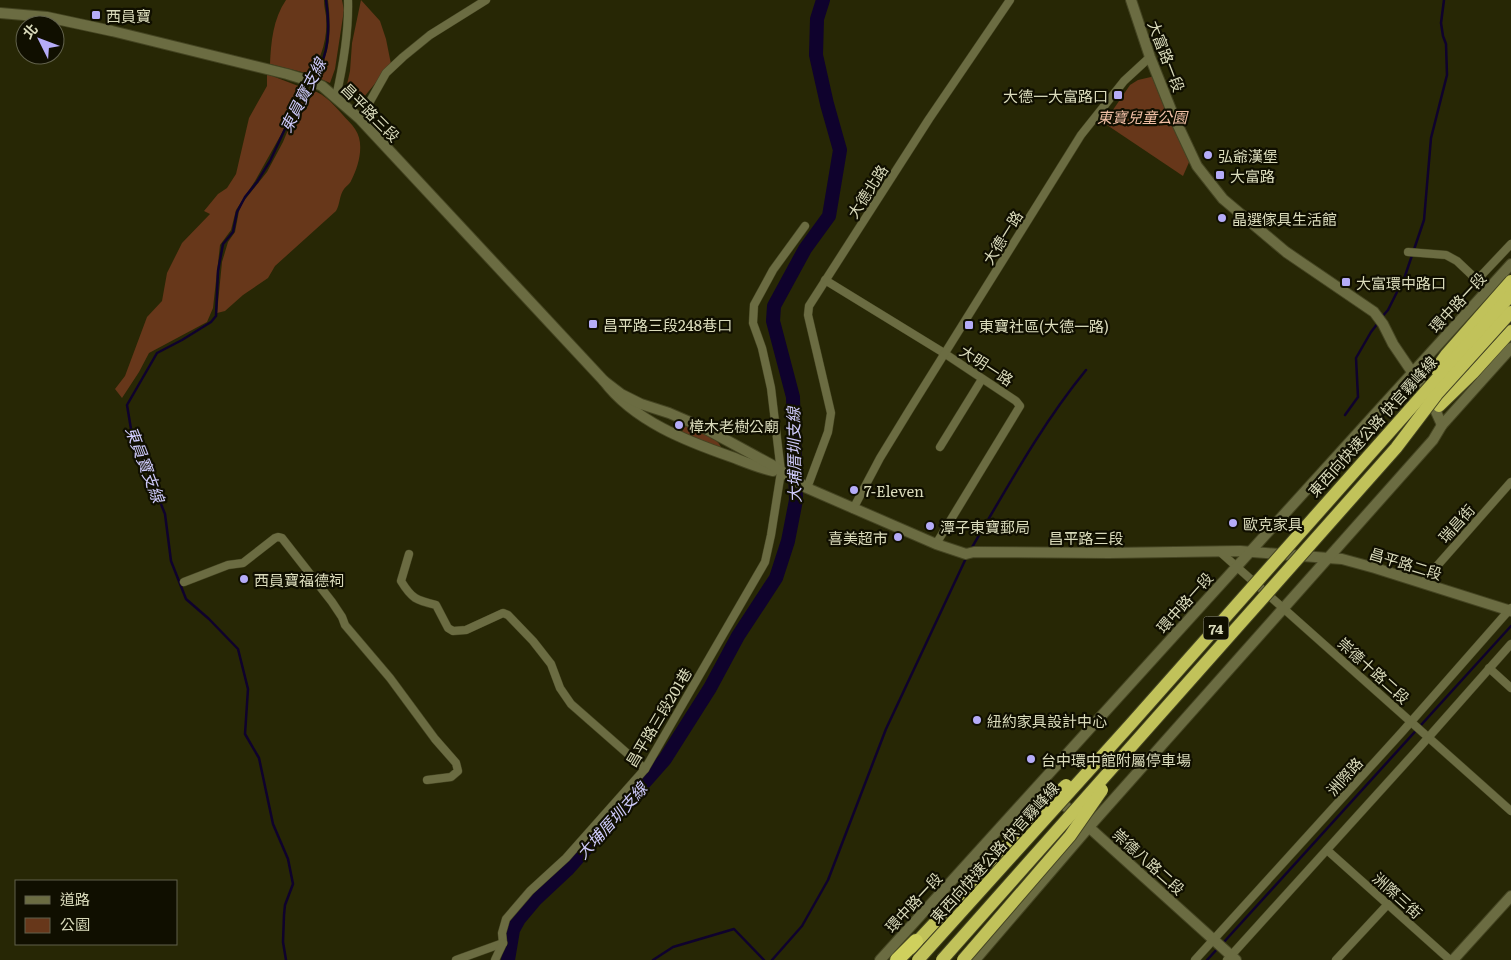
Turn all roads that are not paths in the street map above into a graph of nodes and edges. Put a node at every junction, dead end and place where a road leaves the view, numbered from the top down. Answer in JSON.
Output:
{"nodes":[{"id":1,"x":348,"y":0,"type":"edge"},
{"id":2,"x":486,"y":0,"type":"edge"},
{"id":3,"x":1010,"y":0,"type":"edge"},
{"id":4,"x":1131,"y":0,"type":"edge"},
{"id":5,"x":0,"y":12,"type":"edge"},
{"id":6,"x":1150,"y":57,"type":"junction"},
{"id":7,"x":336,"y":97,"type":"junction"},
{"id":8,"x":360,"y":119,"type":"junction"},
{"id":9,"x":805,"y":226,"type":"dead end"},
{"id":10,"x":1511,"y":244,"type":"edge"},
{"id":11,"x":1408,"y":252,"type":"dead end"},
{"id":12,"x":1511,"y":264,"type":"edge"},
{"id":13,"x":825,"y":280,"type":"junction"},
{"id":14,"x":1511,"y":281,"type":"edge"},
{"id":15,"x":1511,"y":295,"type":"edge"},
{"id":16,"x":1511,"y":312,"type":"edge"},
{"id":17,"x":1511,"y":330,"type":"edge"},
{"id":18,"x":1511,"y":348,"type":"edge"},
{"id":19,"x":944,"y":353,"type":"junction"},
{"id":20,"x":1412,"y":372,"type":"junction"},
{"id":21,"x":982,"y":379,"type":"junction"},
{"id":22,"x":604,"y":381,"type":"junction"},
{"id":23,"x":1406,"y":412,"type":"junction"},
{"id":24,"x":1442,"y":424,"type":"junction"},
{"id":25,"x":940,"y":447,"type":"dead end"},
{"id":26,"x":1396,"y":448,"type":"junction"},
{"id":27,"x":780,"y":472,"type":"junction"},
{"id":28,"x":1511,"y":482,"type":"edge"},
{"id":29,"x":808,"y":488,"type":"junction"},
{"id":30,"x":854,"y":509,"type":"junction"},
{"id":31,"x":936,"y":544,"type":"junction"},
{"id":32,"x":1218,"y":551,"type":"junction"},
{"id":33,"x":1250,"y":552,"type":"junction"},
{"id":34,"x":409,"y":554,"type":"dead end"},
{"id":35,"x":1290,"y":555,"type":"joint"},
{"id":36,"x":1328,"y":558,"type":"junction"},
{"id":37,"x":1236,"y":567,"type":"junction"},
{"id":38,"x":184,"y":582,"type":"dead end"},
{"id":39,"x":1423,"y":583,"type":"junction"},
{"id":40,"x":1283,"y":608,"type":"junction"},
{"id":41,"x":1510,"y":610,"type":"edge"},
{"id":42,"x":1511,"y":644,"type":"edge"},
{"id":43,"x":1489,"y":668,"type":"junction"},
{"id":44,"x":1511,"y":688,"type":"edge"},
{"id":45,"x":1130,"y":725,"type":"junction"},
{"id":46,"x":1416,"y":726,"type":"junction"},
{"id":47,"x":1429,"y":737,"type":"junction"},
{"id":48,"x":1139,"y":738,"type":"junction"},
{"id":49,"x":645,"y":769,"type":"junction"},
{"id":50,"x":427,"y":780,"type":"dead end"},
{"id":51,"x":1041,"y":784,"type":"junction"},
{"id":52,"x":1511,"y":811,"type":"edge"},
{"id":53,"x":1089,"y":827,"type":"junction"},
{"id":54,"x":1327,"y":850,"type":"junction"},
{"id":55,"x":1511,"y":896,"type":"edge"},
{"id":56,"x":1388,"y":904,"type":"junction"},
{"id":57,"x":916,"y":941,"type":"junction"},
{"id":58,"x":503,"y":943,"type":"junction"},
{"id":59,"x":1218,"y":943,"type":"junction"},
{"id":60,"x":1231,"y":958,"type":"edge"},
{"id":61,"x":456,"y":960,"type":"edge"},
{"id":62,"x":495,"y":960,"type":"edge"},
{"id":63,"x":880,"y":960,"type":"edge"},
{"id":64,"x":897,"y":960,"type":"edge"},
{"id":65,"x":902,"y":960,"type":"edge"},
{"id":66,"x":918,"y":960,"type":"edge"},
{"id":67,"x":942,"y":960,"type":"edge"},
{"id":68,"x":963,"y":960,"type":"edge"},
{"id":69,"x":975,"y":960,"type":"edge"},
{"id":70,"x":1195,"y":960,"type":"edge"},
{"id":71,"x":1336,"y":960,"type":"edge"},
{"id":72,"x":1452,"y":960,"type":"edge"}],
"edges":[{"from":1,"to":7,"type":"street"},
{"from":2,"to":8,"type":"street"},
{"from":3,"to":13,"type":"street","name":"大德北路"},
{"from":4,"to":6,"type":"street","name":"大富路一段"},
{"from":5,"to":7,"type":"street","name":"昌平路三段"},
{"from":6,"to":19,"type":"street","name":"大德一路"},
{"from":6,"to":20,"type":"street","name":"大富路一段"},
{"from":7,"to":8,"type":"street","name":"昌平路三段"},
{"from":8,"to":22,"type":"street","name":"昌平路三段"},
{"from":9,"to":27,"type":"street","name":"昌平路三段201巷"},
{"from":10,"to":11,"type":"street"},
{"from":12,"to":20,"type":"street","name":"環中路一段"},
{"from":13,"to":19,"type":"street","name":"大明一路"},
{"from":13,"to":29,"type":"street","name":"大德北路"},
{"from":14,"to":23,"type":"highway","bridge":true},
{"from":15,"to":23,"type":"highway","name":"東西向快速公路 快官霧峰線","number":"74","bridge":true},
{"from":16,"to":26,"type":"highway","name":"東西向快速公路 快官霧峰線","number":"74","bridge":true},
{"from":17,"to":26,"type":"highway","bridge":true},
{"from":18,"to":24,"type":"street"},
{"from":19,"to":21,"type":"street","name":"大明一路"},
{"from":19,"to":30,"type":"street","name":"大德一路"},
{"from":20,"to":24,"type":"street"},
{"from":20,"to":33,"type":"street","name":"環中路一段"},
{"from":21,"to":25,"type":"street"},
{"from":21,"to":31,"type":"street","name":"大明一路"},
{"from":22,"to":27,"type":"street","name":"昌平路三段"},
{"from":22,"to":27,"type":"street","name":"昌平路三段"},
{"from":23,"to":45,"type":"highway","name":"東西向快速公路 快官霧峰線","number":"74","bridge":true},
{"from":24,"to":36,"type":"street"},
{"from":26,"to":48,"type":"highway","name":"東西向快速公路 快官霧峰線","number":"74","bridge":true},
{"from":27,"to":29,"type":"street","name":"昌平路三段"},
{"from":27,"to":49,"type":"street","name":"昌平路三段201巷"},
{"from":28,"to":39,"type":"street","name":"瑞昌街"},
{"from":29,"to":30,"type":"street","name":"昌平路三段"},
{"from":30,"to":31,"type":"street","name":"昌平路三段"},
{"from":31,"to":32,"type":"street","name":"昌平路三段"},
{"from":32,"to":33,"type":"street","name":"昌平路三段"},
{"from":32,"to":37,"type":"street","name":"崇德十路二段"},
{"from":33,"to":35,"type":"street","name":"昌平路三段"},
{"from":33,"to":37,"type":"street","name":"環中路一段"},
{"from":34,"to":49,"type":"street"},
{"from":35,"to":36,"type":"street","name":"昌平路二段"},
{"from":36,"to":39,"type":"street","name":"昌平路二段"},
{"from":36,"to":40,"type":"street"},
{"from":37,"to":40,"type":"street","name":"崇德十路二段"},
{"from":37,"to":51,"type":"street","name":"環中路一段"},
{"from":38,"to":50,"type":"street"},
{"from":39,"to":41,"type":"street","name":"昌平路二段"},
{"from":40,"to":46,"type":"street","name":"崇德十路二段"},
{"from":40,"to":53,"type":"street"},
{"from":41,"to":46,"type":"street","name":"洲際路"},
{"from":42,"to":43,"type":"street"},
{"from":43,"to":44,"type":"street"},
{"from":43,"to":47,"type":"street"},
{"from":45,"to":57,"type":"highway","number":"74","bridge":true},
{"from":45,"to":66,"type":"highway","name":"東西向快速公路 快官霧峰線","number":"74","bridge":true},
{"from":46,"to":47,"type":"street","name":"崇德十路二段"},
{"from":46,"to":59,"type":"street","name":"洲際路"},
{"from":47,"to":52,"type":"street","name":"崇德十路二段"},
{"from":47,"to":54,"type":"street"},
{"from":48,"to":67,"type":"highway","name":"東西向快速公路 快官霧峰線","number":"74","bridge":true},
{"from":48,"to":68,"type":"highway","number":"74","bridge":true},
{"from":49,"to":58,"type":"street","name":"昌平路三段201巷"},
{"from":51,"to":53,"type":"street","name":"崇德八路二段"},
{"from":51,"to":63,"type":"street","name":"環中路一段"},
{"from":53,"to":59,"type":"street","name":"崇德八路二段"},
{"from":53,"to":69,"type":"street"},
{"from":54,"to":56,"type":"street","name":"洲際三街"},
{"from":54,"to":60,"type":"street"},
{"from":55,"to":72,"type":"street"},
{"from":56,"to":71,"type":"street"},
{"from":56,"to":72,"type":"street","name":"洲際三街"},
{"from":57,"to":64,"type":"highway"},
{"from":57,"to":65,"type":"highway","number":"74"},
{"from":58,"to":61,"type":"street"},
{"from":58,"to":62,"type":"street","name":"昌平路三段201巷"},
{"from":59,"to":60,"type":"street","name":"崇德八路二段"},
{"from":59,"to":70,"type":"street","name":"洲際路"}]}
